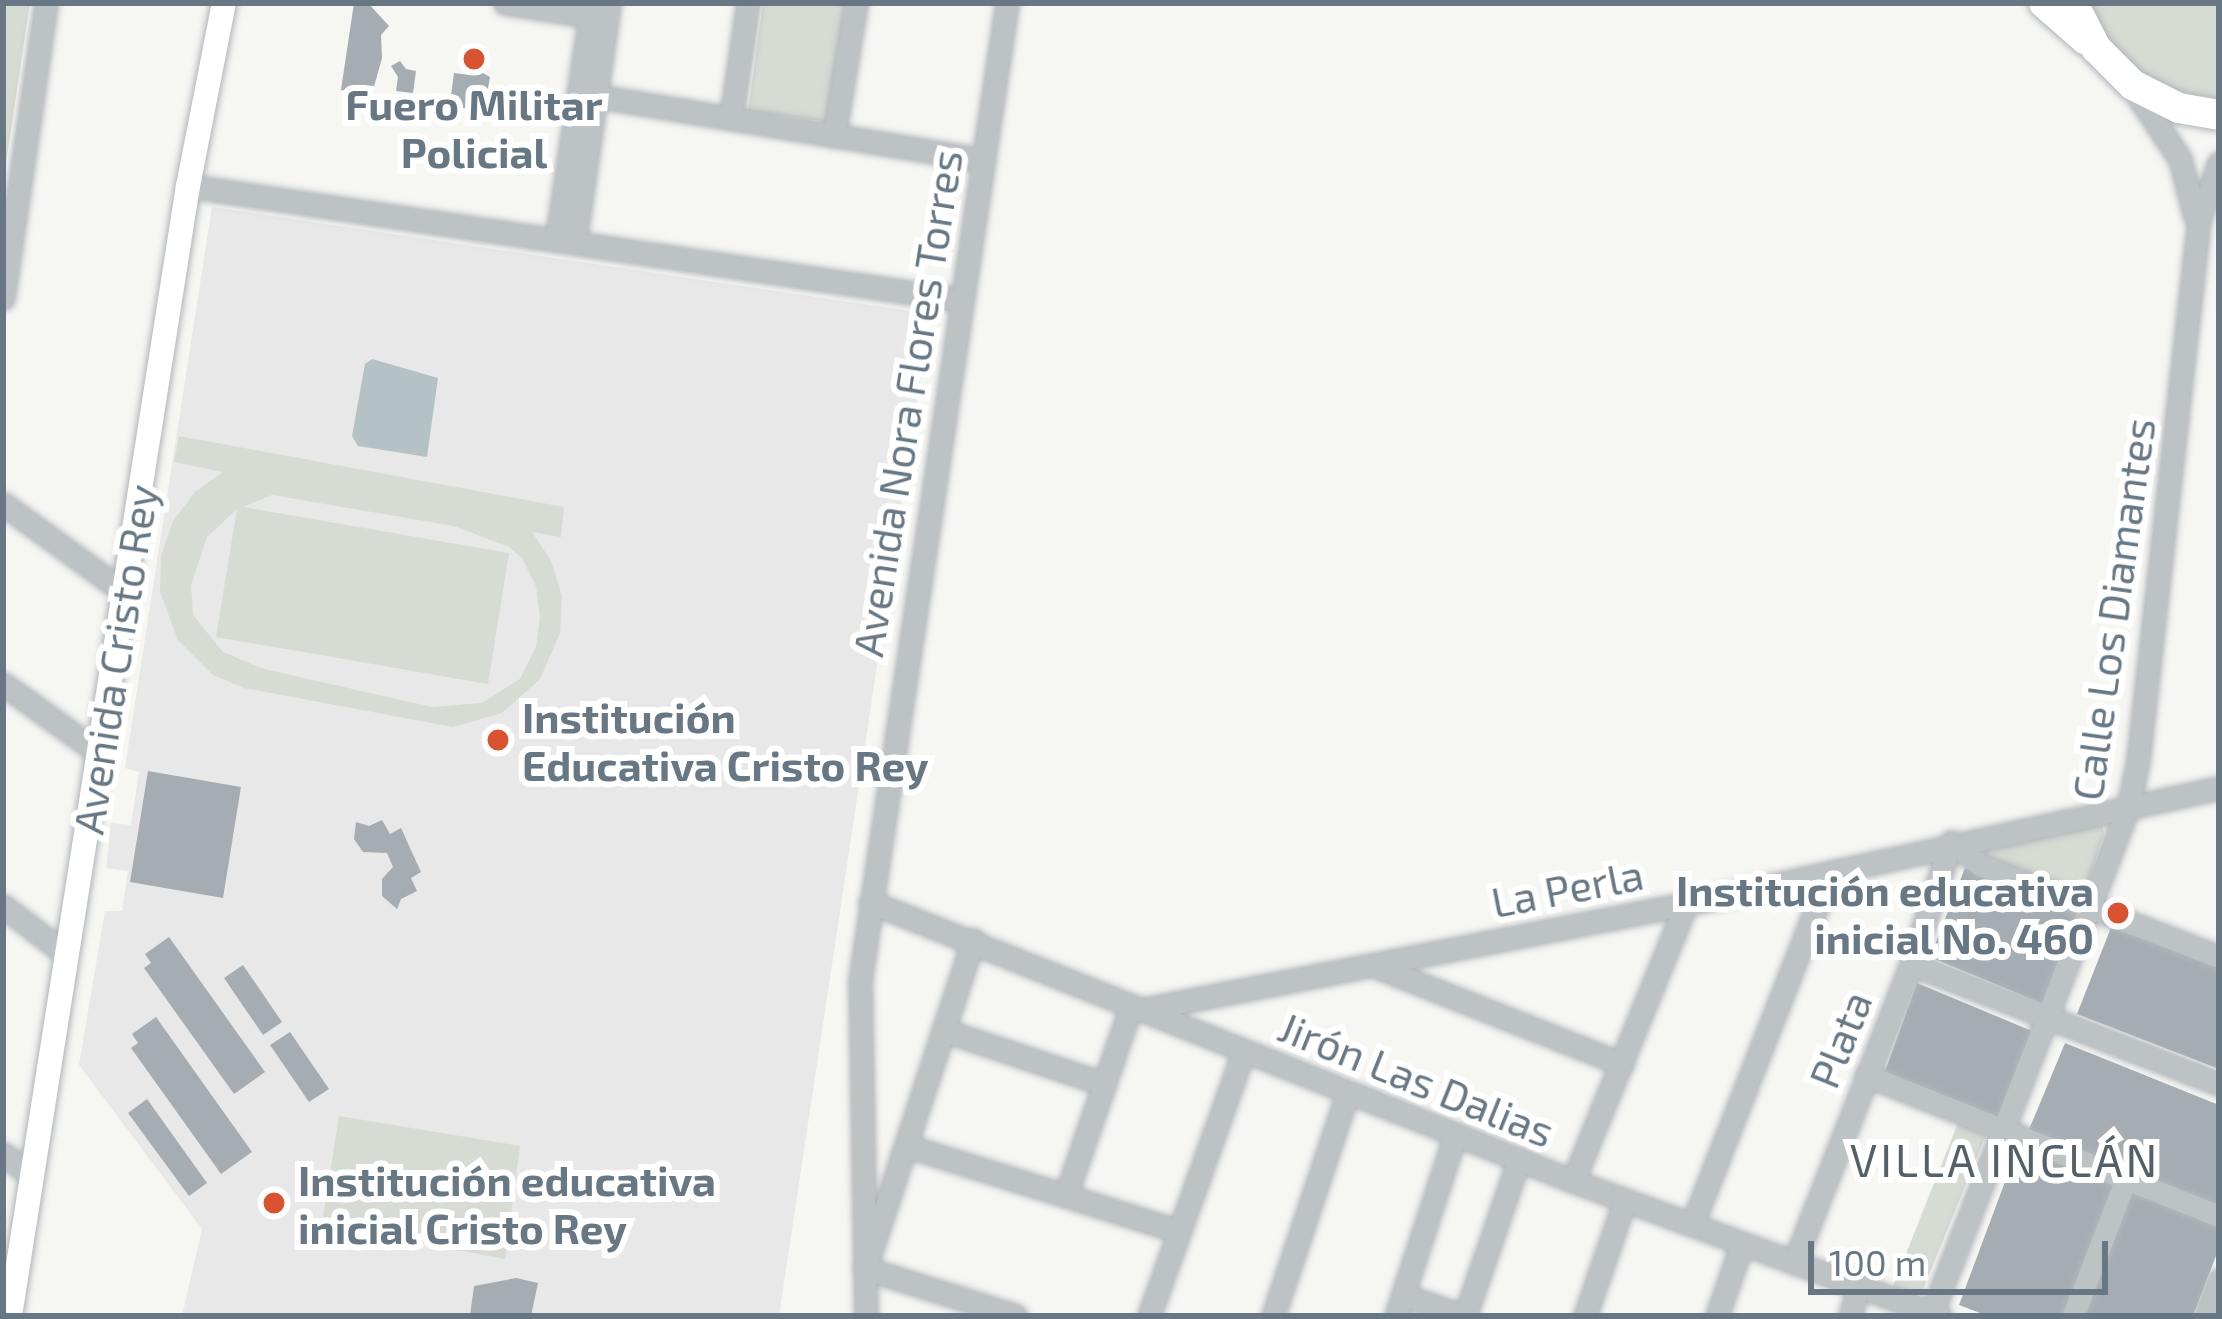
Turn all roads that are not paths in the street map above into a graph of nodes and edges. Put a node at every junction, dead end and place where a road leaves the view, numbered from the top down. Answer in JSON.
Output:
{"nodes":[{"id":1,"x":46,"y":3,"type":"edge"},
{"id":2,"x":224,"y":3,"type":"edge"},
{"id":3,"x":505,"y":3,"type":"edge"},
{"id":4,"x":748,"y":3,"type":"edge"},
{"id":5,"x":856,"y":3,"type":"edge"},
{"id":6,"x":1006,"y":3,"type":"edge"},
{"id":7,"x":2044,"y":3,"type":"edge"},
{"id":8,"x":2073,"y":3,"type":"edge"},
{"id":9,"x":597,"y":7,"type":"edge"},
{"id":10,"x":2105,"y":58,"type":"junction"},
{"id":11,"x":596,"y":96,"type":"junction"},
{"id":12,"x":2219,"y":115,"type":"edge"},
{"id":13,"x":731,"y":118,"type":"junction"},
{"id":14,"x":835,"y":136,"type":"junction"},
{"id":15,"x":983,"y":160,"type":"junction"},
{"id":16,"x":2219,"y":163,"type":"edge"},
{"id":17,"x":188,"y":186,"type":"junction"},
{"id":18,"x":566,"y":239,"type":"junction"},
{"id":19,"x":2198,"y":241,"type":"junction"},
{"id":20,"x":3,"y":298,"type":"edge"},
{"id":21,"x":961,"y":300,"type":"junction"},
{"id":22,"x":3,"y":505,"type":"edge"},
{"id":23,"x":124,"y":592,"type":"junction"},
{"id":24,"x":3,"y":683,"type":"edge"},
{"id":25,"x":99,"y":752,"type":"junction"},
{"id":26,"x":2219,"y":788,"type":"edge"},
{"id":27,"x":2128,"y":808,"type":"junction"},
{"id":28,"x":1951,"y":842,"type":"junction"},
{"id":29,"x":1830,"y":872,"type":"junction"},
{"id":30,"x":870,"y":902,"type":"junction"},
{"id":31,"x":1686,"y":904,"type":"junction"},
{"id":32,"x":3,"y":906,"type":"edge"},
{"id":33,"x":2090,"y":907,"type":"junction"},
{"id":34,"x":973,"y":940,"type":"junction"},
{"id":35,"x":67,"y":955,"type":"junction"},
{"id":36,"x":2219,"y":957,"type":"edge"},
{"id":37,"x":1911,"y":964,"type":"junction"},
{"id":38,"x":1370,"y":965,"type":"junction"},
{"id":39,"x":1135,"y":1008,"type":"junction"},
{"id":40,"x":2049,"y":1020,"type":"junction"},
{"id":41,"x":943,"y":1030,"type":"junction"},
{"id":42,"x":1244,"y":1051,"type":"junction"},
{"id":43,"x":1622,"y":1064,"type":"junction"},
{"id":44,"x":1866,"y":1075,"type":"junction"},
{"id":45,"x":1104,"y":1084,"type":"junction"},
{"id":46,"x":2219,"y":1084,"type":"edge"},
{"id":47,"x":1348,"y":1092,"type":"junction"},
{"id":48,"x":2003,"y":1132,"type":"junction"},
{"id":49,"x":1455,"y":1135,"type":"junction"},
{"id":50,"x":907,"y":1146,"type":"junction"},
{"id":51,"x":3,"y":1154,"type":"edge"},
{"id":52,"x":1519,"y":1160,"type":"junction"},
{"id":53,"x":32,"y":1176,"type":"junction"},
{"id":54,"x":2126,"y":1179,"type":"junction"},
{"id":55,"x":1573,"y":1181,"type":"junction"},
{"id":56,"x":1066,"y":1196,"type":"junction"},
{"id":57,"x":1624,"y":1200,"type":"junction"},
{"id":58,"x":2219,"y":1216,"type":"edge"},
{"id":59,"x":1692,"y":1225,"type":"junction"},
{"id":60,"x":1179,"y":1231,"type":"junction"},
{"id":61,"x":1742,"y":1244,"type":"junction"},
{"id":62,"x":1793,"y":1263,"type":"junction"},
{"id":63,"x":864,"y":1268,"type":"junction"},
{"id":64,"x":2219,"y":1280,"type":"edge"},
{"id":65,"x":1859,"y":1286,"type":"junction"},
{"id":66,"x":1400,"y":1306,"type":"edge"},
{"id":67,"x":960,"y":1307,"type":"edge"},
{"id":68,"x":1936,"y":1314,"type":"edge"},
{"id":69,"x":10,"y":1316,"type":"edge"},
{"id":70,"x":866,"y":1316,"type":"edge"},
{"id":71,"x":1016,"y":1316,"type":"edge"},
{"id":72,"x":1149,"y":1316,"type":"edge"},
{"id":73,"x":1273,"y":1316,"type":"edge"},
{"id":74,"x":1464,"y":1316,"type":"edge"},
{"id":75,"x":1585,"y":1316,"type":"edge"},
{"id":76,"x":1717,"y":1316,"type":"edge"},
{"id":77,"x":1850,"y":1316,"type":"edge"},
{"id":78,"x":2073,"y":1316,"type":"edge"},
{"id":79,"x":2206,"y":1316,"type":"edge"}],
"edges":[{"from":1,"to":20,"type":"street"},
{"from":2,"to":17,"type":"main road","name":"Avenida Cristo Rey"},
{"from":3,"to":9,"type":"street"},
{"from":4,"to":13,"type":"street"},
{"from":5,"to":14,"type":"street"},
{"from":6,"to":15,"type":"street","name":"Avenida Nora Flores Torres"},
{"from":7,"to":10,"type":"highway"},
{"from":8,"to":10,"type":"highway"},
{"from":9,"to":11,"type":"street"},
{"from":9,"to":18,"type":"street"},
{"from":10,"to":12,"type":"highway"},
{"from":10,"to":19,"type":"street","name":"Calle Los Diamantes"},
{"from":11,"to":13,"type":"street"},
{"from":11,"to":18,"type":"street"},
{"from":13,"to":14,"type":"street"},
{"from":14,"to":15,"type":"street"},
{"from":15,"to":21,"type":"street","name":"Avenida Nora Flores Torres"},
{"from":16,"to":19,"type":"street","name":"Calle Los Diamantes"},
{"from":17,"to":18,"type":"street"},
{"from":17,"to":23,"type":"main road","name":"Avenida Cristo Rey"},
{"from":18,"to":21,"type":"street"},
{"from":19,"to":27,"type":"street","name":"Calle Los Diamantes"},
{"from":21,"to":30,"type":"street","name":"Avenida Nora Flores Torres"},
{"from":22,"to":23,"type":"street"},
{"from":23,"to":25,"type":"main road","name":"Avenida Cristo Rey"},
{"from":24,"to":25,"type":"street"},
{"from":25,"to":35,"type":"main road","name":"Avenida Cristo Rey"},
{"from":26,"to":27,"type":"street","name":"La Perla"},
{"from":27,"to":28,"type":"street","name":"La Perla"},
{"from":27,"to":33,"type":"street","name":"Calle Los Diamantes"},
{"from":28,"to":29,"type":"street","name":"La Perla"},
{"from":28,"to":33,"type":"street"},
{"from":28,"to":37,"type":"street","name":"Plata"},
{"from":29,"to":31,"type":"street","name":"La Perla"},
{"from":29,"to":59,"type":"street"},
{"from":30,"to":34,"type":"street","name":"Jirón Las Dalias"},
{"from":30,"to":63,"type":"street","name":"Avenida Nora Flores Torres"},
{"from":31,"to":38,"type":"street","name":"La Perla"},
{"from":31,"to":43,"type":"street"},
{"from":32,"to":35,"type":"street"},
{"from":33,"to":36,"type":"street"},
{"from":33,"to":40,"type":"street","name":"Calle Los Diamantes"},
{"from":34,"to":39,"type":"street","name":"Jirón Las Dalias"},
{"from":34,"to":41,"type":"street"},
{"from":35,"to":53,"type":"main road","name":"Avenida Cristo Rey"},
{"from":37,"to":40,"type":"street"},
{"from":37,"to":44,"type":"street","name":"Plata"},
{"from":38,"to":39,"type":"street","name":"La Perla"},
{"from":38,"to":43,"type":"street"},
{"from":39,"to":42,"type":"street","name":"Jirón Las Dalias"},
{"from":39,"to":45,"type":"street"},
{"from":40,"to":46,"type":"street"},
{"from":40,"to":48,"type":"street","name":"Calle Los Diamantes"},
{"from":41,"to":45,"type":"street"},
{"from":41,"to":50,"type":"street"},
{"from":42,"to":47,"type":"street","name":"Jirón Las Dalias"},
{"from":42,"to":60,"type":"street"},
{"from":43,"to":55,"type":"street"},
{"from":44,"to":48,"type":"street"},
{"from":44,"to":62,"type":"street","name":"Plata"},
{"from":45,"to":56,"type":"street"},
{"from":47,"to":49,"type":"street","name":"Jirón Las Dalias"},
{"from":47,"to":73,"type":"street"},
{"from":48,"to":54,"type":"street"},
{"from":48,"to":68,"type":"street","name":"Calle Los Diamantes"},
{"from":49,"to":52,"type":"street","name":"Jirón Las Dalias"},
{"from":49,"to":66,"type":"street"},
{"from":50,"to":56,"type":"street"},
{"from":50,"to":63,"type":"street"},
{"from":51,"to":53,"type":"street"},
{"from":52,"to":55,"type":"street","name":"Jirón Las Dalias"},
{"from":52,"to":74,"type":"street"},
{"from":53,"to":69,"type":"main road","name":"Avenida Cristo Rey"},
{"from":54,"to":58,"type":"street"},
{"from":54,"to":78,"type":"street"},
{"from":55,"to":57,"type":"street","name":"Jirón Las Dalias"},
{"from":56,"to":60,"type":"street"},
{"from":57,"to":59,"type":"street","name":"Jirón Las Dalias"},
{"from":57,"to":75,"type":"street"},
{"from":59,"to":61,"type":"street","name":"Jirón Las Dalias"},
{"from":60,"to":72,"type":"street"},
{"from":61,"to":62,"type":"street","name":"Jirón Las Dalias"},
{"from":61,"to":76,"type":"street"},
{"from":62,"to":65,"type":"street","name":"Jirón Las Dalias"},
{"from":63,"to":67,"type":"street"},
{"from":63,"to":70,"type":"street","name":"Avenida Nora Flores Torres"},
{"from":64,"to":79,"type":"street"},
{"from":65,"to":68,"type":"street","name":"Jirón Las Dalias"},
{"from":65,"to":77,"type":"street"},
{"from":66,"to":74,"type":"street"},
{"from":67,"to":71,"type":"street"}]}
